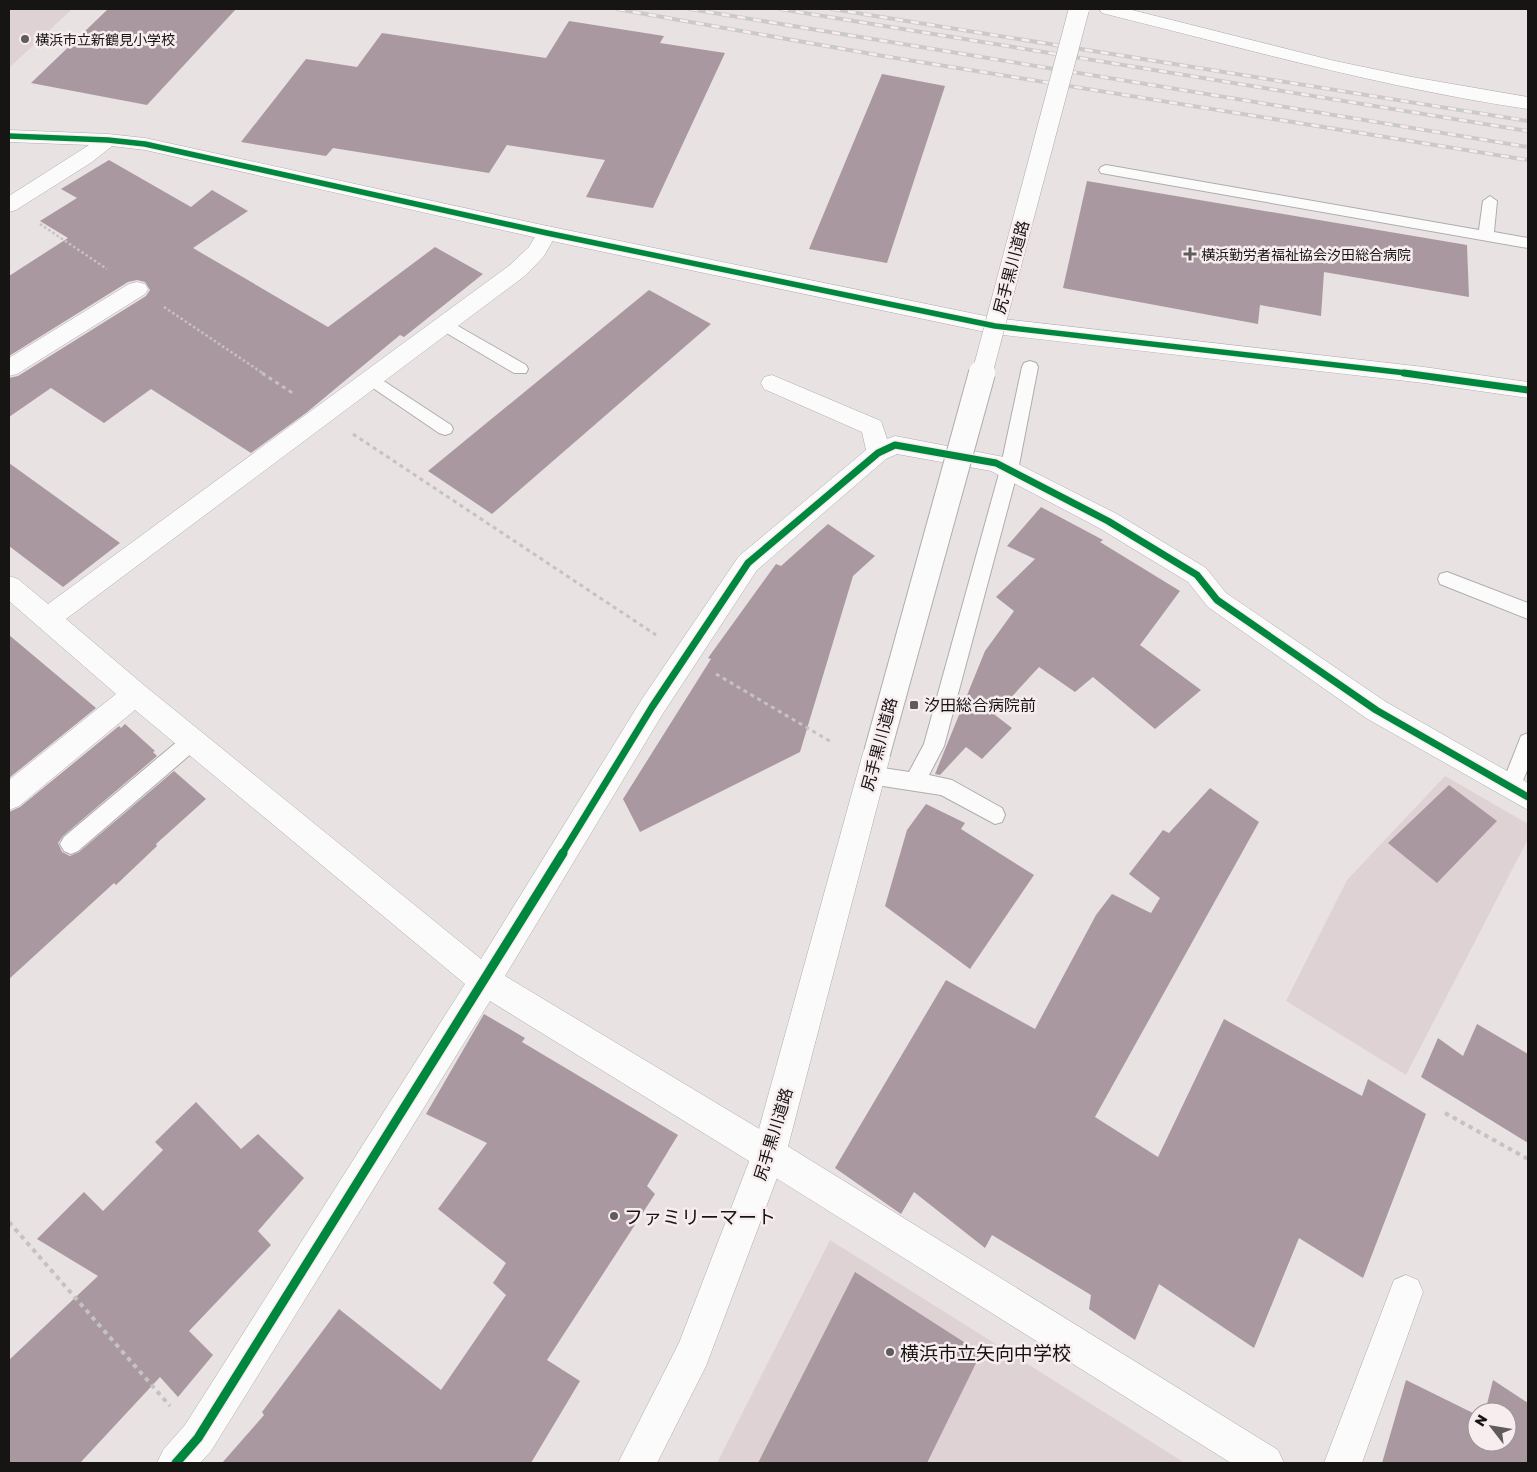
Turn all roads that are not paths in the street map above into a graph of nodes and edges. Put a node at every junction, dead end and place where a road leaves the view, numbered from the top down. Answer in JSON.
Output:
{"nodes":[{"id":1,"x":1079,"y":9,"type":"edge"},
{"id":2,"x":1108,"y":9,"type":"edge"},
{"id":3,"x":1528,"y":103,"type":"edge"},
{"id":4,"x":9,"y":136,"type":"edge"},
{"id":5,"x":108,"y":140,"type":"junction"},
{"id":6,"x":1106,"y":170,"type":"dead end"},
{"id":7,"x":1490,"y":201,"type":"dead end"},
{"id":8,"x":9,"y":204,"type":"edge"},
{"id":9,"x":548,"y":233,"type":"junction"},
{"id":10,"x":1486,"y":236,"type":"junction"},
{"id":11,"x":1528,"y":243,"type":"edge"},
{"id":12,"x":137,"y":289,"type":"road end"},
{"id":13,"x":444,"y":324,"type":"junction"},
{"id":14,"x":995,"y":326,"type":"junction"},
{"id":15,"x":1030,"y":366,"type":"dead end"},
{"id":16,"x":9,"y":368,"type":"edge"},
{"id":17,"x":520,"y":369,"type":"dead end"},
{"id":18,"x":373,"y":380,"type":"junction"},
{"id":19,"x":772,"y":383,"type":"dead end"},
{"id":20,"x":1528,"y":390,"type":"edge"},
{"id":21,"x":446,"y":430,"type":"dead end"},
{"id":22,"x":878,"y":453,"type":"junction"},
{"id":23,"x":1010,"y":470,"type":"junction"},
{"id":24,"x":1447,"y":579,"type":"dead end"},
{"id":25,"x":9,"y":586,"type":"edge"},
{"id":26,"x":1528,"y":611,"type":"edge"},
{"id":27,"x":47,"y":619,"type":"junction"},
{"id":28,"x":135,"y":694,"type":"junction"},
{"id":29,"x":192,"y":741,"type":"junction"},
{"id":30,"x":1528,"y":742,"type":"edge"},
{"id":31,"x":873,"y":764,"type":"junction"},
{"id":32,"x":914,"y":782,"type":"junction"},
{"id":33,"x":1520,"y":792,"type":"edge"},
{"id":34,"x":9,"y":798,"type":"edge"},
{"id":35,"x":995,"y":815,"type":"dead end"},
{"id":36,"x":71,"y":844,"type":"dead end"},
{"id":37,"x":486,"y":981,"type":"junction"},
{"id":38,"x":769,"y":1154,"type":"junction"},
{"id":39,"x":1406,"y":1292,"type":"dead end"},
{"id":40,"x":176,"y":1463,"type":"edge"},
{"id":41,"x":637,"y":1463,"type":"edge"},
{"id":42,"x":1265,"y":1463,"type":"edge"},
{"id":43,"x":1343,"y":1463,"type":"edge"}],
"edges":[{"from":1,"to":14,"type":"street","name":"尻手黒川道路","bridge":true},
{"from":2,"to":3,"type":"street"},
{"from":4,"to":5,"type":"street"},
{"from":5,"to":8,"type":"street"},
{"from":5,"to":9,"type":"street"},
{"from":6,"to":10,"type":"lane"},
{"from":7,"to":10,"type":"lane"},
{"from":9,"to":13,"type":"street"},
{"from":9,"to":14,"type":"street"},
{"from":10,"to":11,"type":"lane"},
{"from":12,"to":16,"type":"street"},
{"from":13,"to":17,"type":"lane"},
{"from":13,"to":18,"type":"street"},
{"from":14,"to":20,"type":"street"},
{"from":14,"to":31,"type":"street","name":"尻手黒川道路","bridge":true},
{"from":15,"to":23,"type":"lane"},
{"from":18,"to":21,"type":"lane"},
{"from":18,"to":27,"type":"street"},
{"from":19,"to":22,"type":"street"},
{"from":22,"to":23,"type":"street"},
{"from":22,"to":37,"type":"street"},
{"from":23,"to":32,"type":"lane"},
{"from":23,"to":33,"type":"street"},
{"from":24,"to":26,"type":"lane"},
{"from":25,"to":27,"type":"street"},
{"from":27,"to":28,"type":"street"},
{"from":28,"to":29,"type":"street"},
{"from":28,"to":34,"type":"street"},
{"from":29,"to":36,"type":"lane"},
{"from":29,"to":37,"type":"street"},
{"from":30,"to":33,"type":"lane"},
{"from":31,"to":32,"type":"lane"},
{"from":31,"to":38,"type":"street","name":"尻手黒川道路"},
{"from":32,"to":35,"type":"lane"},
{"from":37,"to":38,"type":"street"},
{"from":37,"to":40,"type":"street"},
{"from":38,"to":41,"type":"street","name":"尻手黒川道路"},
{"from":38,"to":42,"type":"street"},
{"from":39,"to":43,"type":"street"}]}
